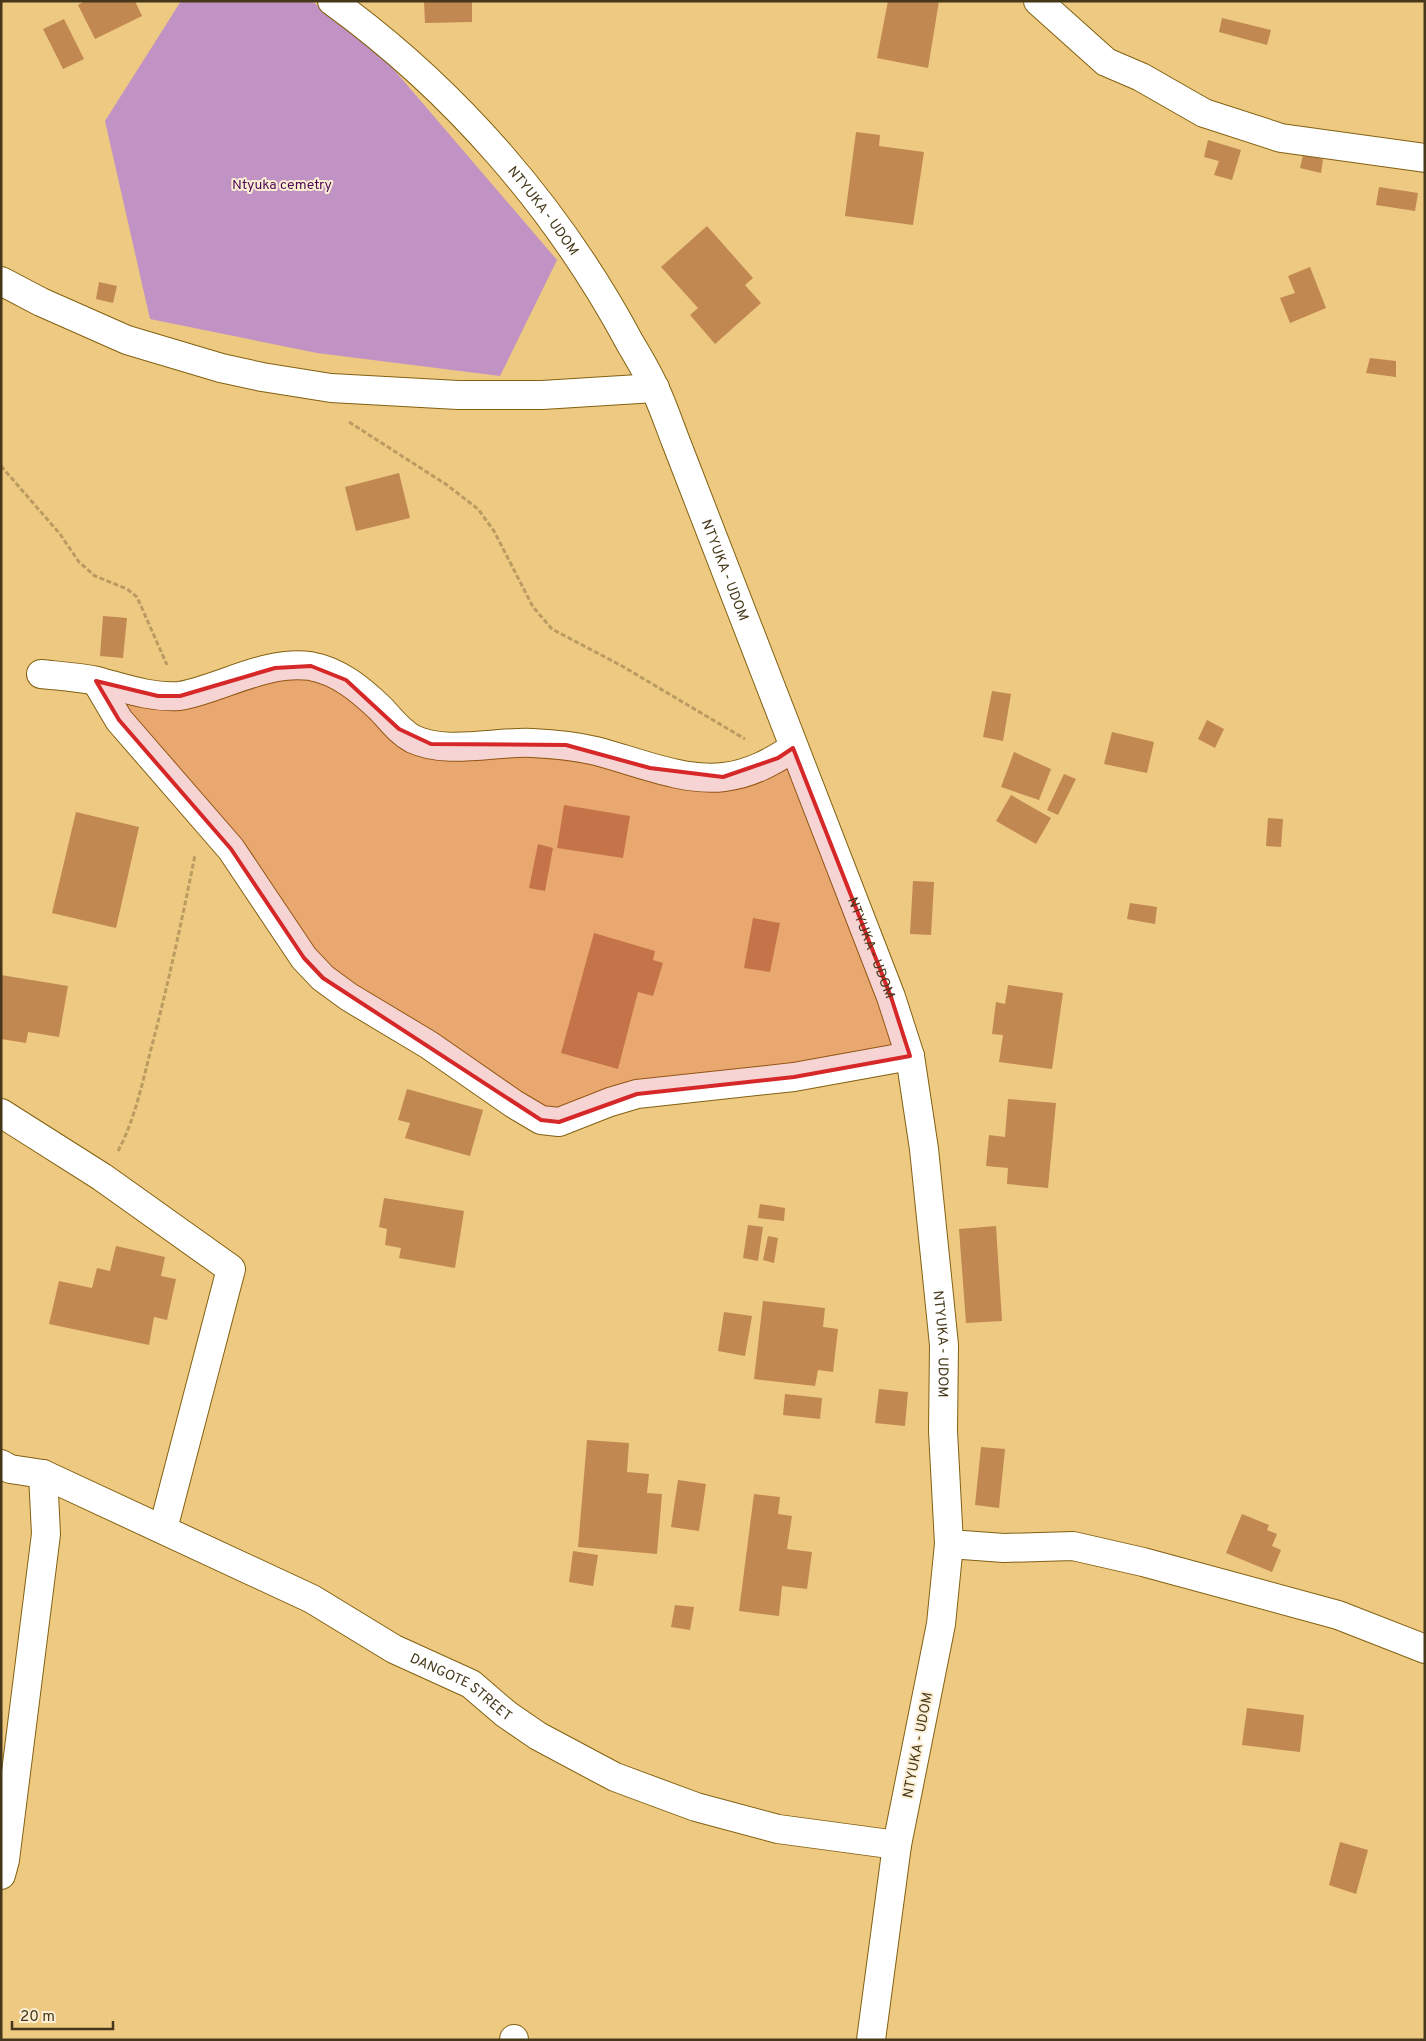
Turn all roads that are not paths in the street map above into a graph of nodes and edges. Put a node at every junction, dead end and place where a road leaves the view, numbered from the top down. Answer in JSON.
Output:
{"nodes":[{"id":1,"x":332,"y":1,"type":"edge"},
{"id":2,"x":369,"y":1,"type":"edge"},
{"id":3,"x":1038,"y":1,"type":"edge"},
{"id":4,"x":373,"y":31,"type":"junction"},
{"id":5,"x":1425,"y":158,"type":"edge"},
{"id":6,"x":1,"y":281,"type":"edge"},
{"id":7,"x":655,"y":388,"type":"junction"},
{"id":8,"x":41,"y":674,"type":"dead end"},
{"id":9,"x":96,"y":681,"type":"junction"},
{"id":10,"x":782,"y":755,"type":"junction"},
{"id":11,"x":910,"y":1056,"type":"junction"},
{"id":12,"x":1,"y":1113,"type":"edge"},
{"id":13,"x":1,"y":1464,"type":"edge"},
{"id":14,"x":43,"y":1474,"type":"junction"},
{"id":15,"x":163,"y":1529,"type":"junction"},
{"id":16,"x":949,"y":1544,"type":"junction"},
{"id":17,"x":1425,"y":1649,"type":"edge"},
{"id":18,"x":897,"y":1845,"type":"junction"},
{"id":19,"x":1,"y":1874,"type":"edge"},
{"id":20,"x":871,"y":2040,"type":"edge"}],
"edges":[{"from":1,"to":4,"type":"street","name":"NTYUKA - UDOM"},
{"from":2,"to":4,"type":"street"},
{"from":3,"to":5,"type":"street"},
{"from":4,"to":7,"type":"street","name":"NTYUKA - UDOM"},
{"from":6,"to":7,"type":"street"},
{"from":7,"to":10,"type":"street","name":"NTYUKA - UDOM"},
{"from":8,"to":9,"type":"street"},
{"from":9,"to":10,"type":"street"},
{"from":9,"to":11,"type":"street"},
{"from":10,"to":11,"type":"street","name":"NTYUKA - UDOM"},
{"from":11,"to":16,"type":"street","name":"NTYUKA - UDOM"},
{"from":12,"to":15,"type":"street"},
{"from":13,"to":14,"type":"street","name":"DANGOTE STREET"},
{"from":14,"to":15,"type":"street","name":"DANGOTE STREET"},
{"from":14,"to":19,"type":"street"},
{"from":15,"to":18,"type":"street","name":"DANGOTE STREET"},
{"from":16,"to":17,"type":"street"},
{"from":16,"to":18,"type":"street","name":"NTYUKA - UDOM"},
{"from":18,"to":20,"type":"street","name":"NTYUKA - UDOM"}]}
